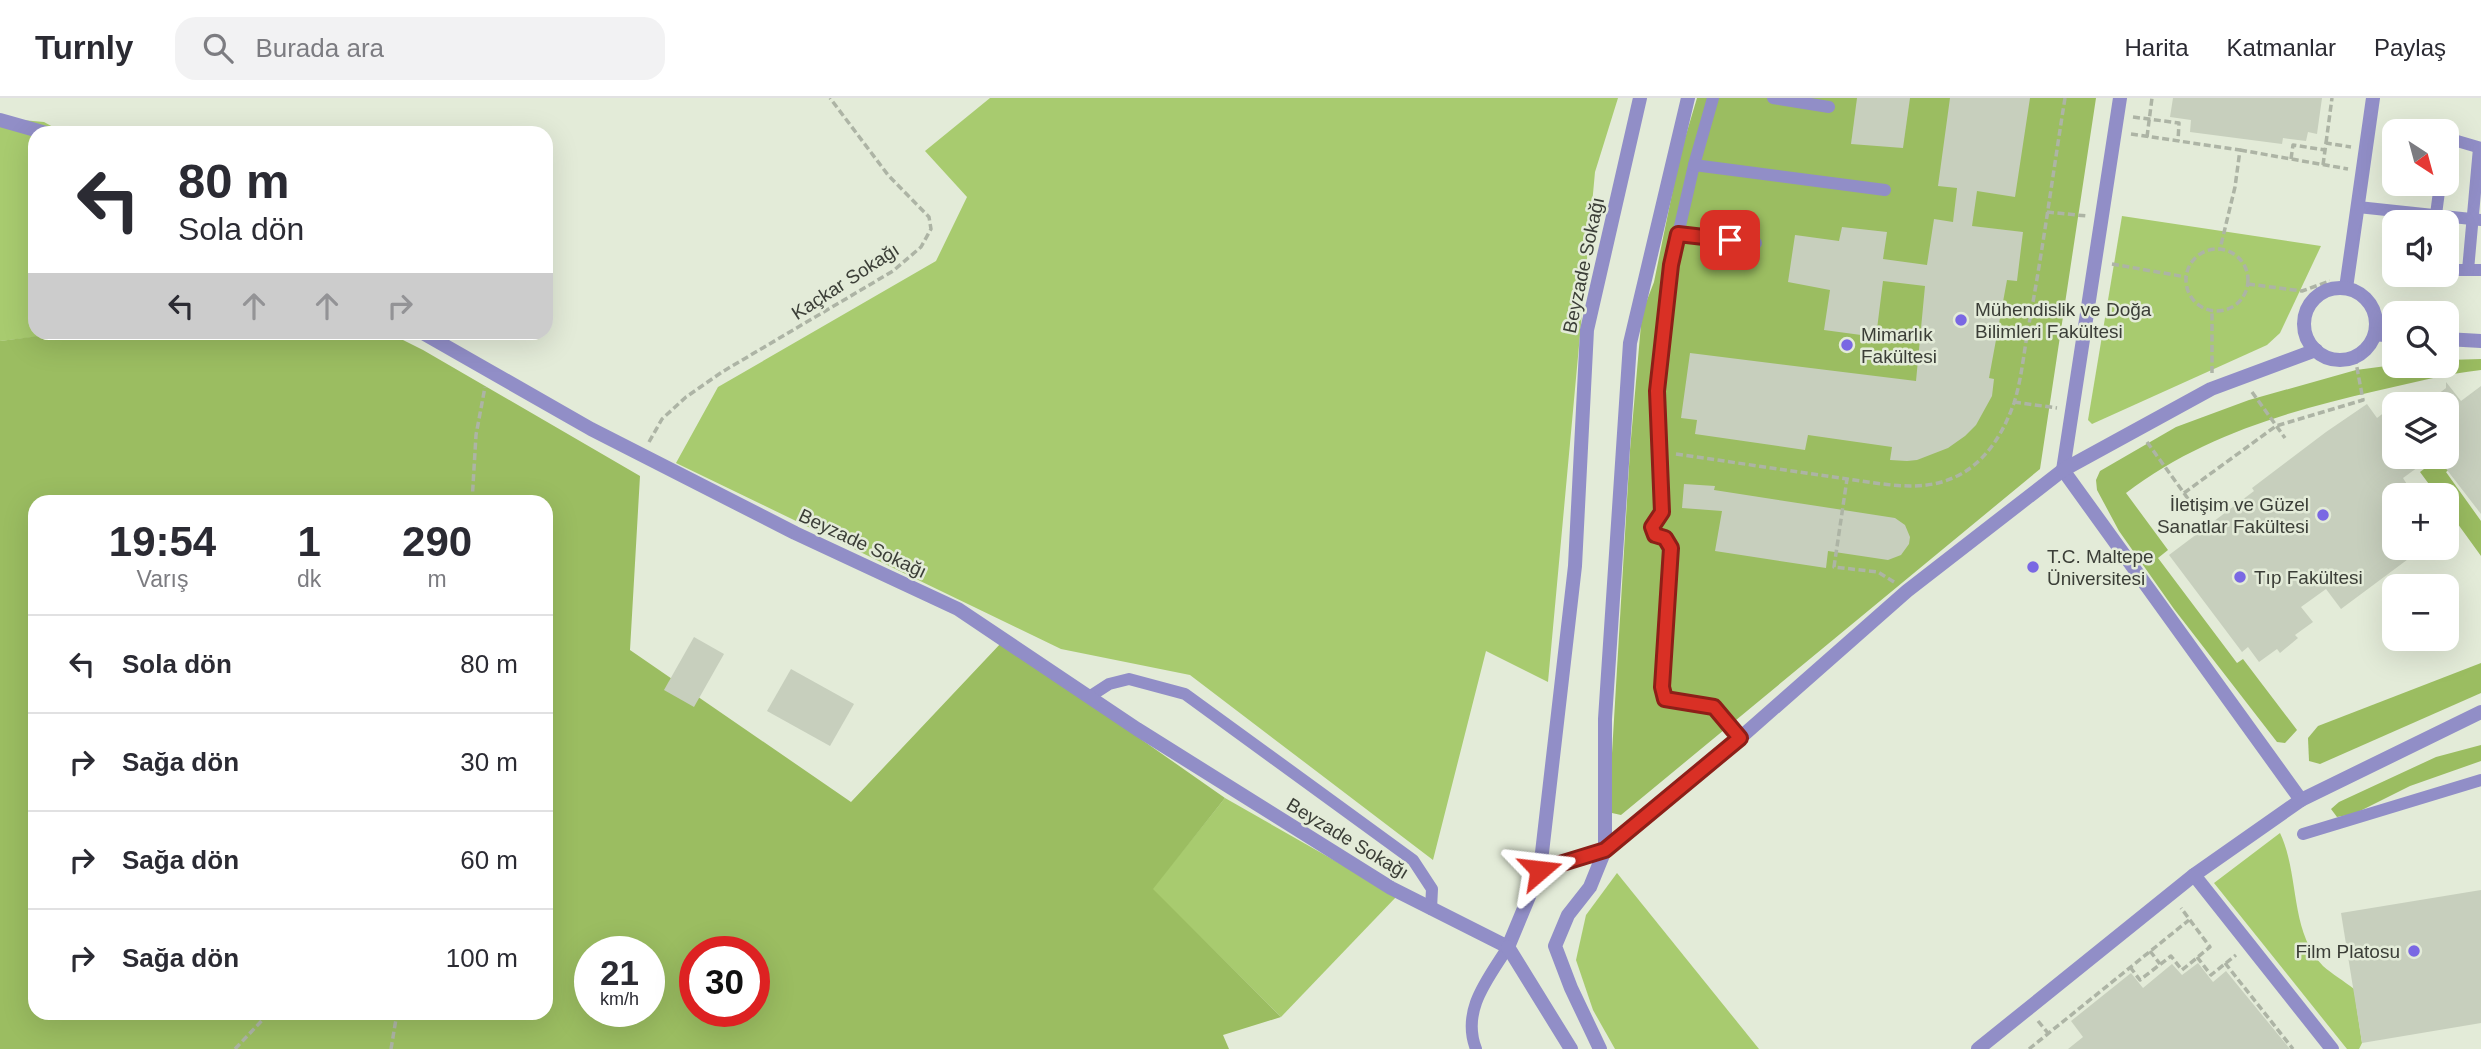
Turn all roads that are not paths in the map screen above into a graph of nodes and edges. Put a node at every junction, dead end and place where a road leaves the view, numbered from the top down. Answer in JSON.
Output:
{"nodes":[{"id":1,"x":1640,"y":98,"type":"edge"},
{"id":2,"x":1688,"y":98,"type":"edge"},
{"id":3,"x":1713,"y":98,"type":"edge"},
{"id":4,"x":1773,"y":98,"type":"edge"},
{"id":5,"x":2120,"y":98,"type":"edge"},
{"id":6,"x":2373,"y":98,"type":"edge"},
{"id":7,"x":1829,"y":107,"type":"dead end"},
{"id":8,"x":0,"y":120,"type":"edge"},
{"id":9,"x":28,"y":128,"type":"edge"},
{"id":10,"x":2459,"y":142,"type":"edge"},
{"id":11,"x":2480,"y":148,"type":"edge"},
{"id":12,"x":1694,"y":165,"type":"junction"},
{"id":13,"x":1885,"y":190,"type":"dead end"},
{"id":14,"x":2358,"y":207,"type":"junction"},
{"id":15,"x":2382,"y":211,"type":"edge"},
{"id":16,"x":2476,"y":220,"type":"edge"},
{"id":17,"x":1678,"y":234,"type":"junction"},
{"id":18,"x":1756,"y":243,"type":"dead end"},
{"id":19,"x":2474,"y":270,"type":"edge"},
{"id":20,"x":2347,"y":281,"type":"junction"},
{"id":21,"x":2375,"y":334,"type":"junction"},
{"id":22,"x":2382,"y":334,"type":"edge"},
{"id":23,"x":435,"y":340,"type":"edge"},
{"id":24,"x":2459,"y":340,"type":"edge"},
{"id":25,"x":2481,"y":341,"type":"edge"},
{"id":26,"x":2316,"y":351,"type":"junction"},
{"id":27,"x":2063,"y":470,"type":"junction"},
{"id":28,"x":1089,"y":697,"type":"junction"},
{"id":29,"x":2481,"y":712,"type":"edge"},
{"id":30,"x":1740,"y":738,"type":"junction"},
{"id":31,"x":2481,"y":780,"type":"edge"},
{"id":32,"x":2301,"y":800,"type":"junction"},
{"id":33,"x":2303,"y":834,"type":"dead end"},
{"id":34,"x":1605,"y":850,"type":"junction"},
{"id":35,"x":1540,"y":870,"type":"junction"},
{"id":36,"x":2193,"y":875,"type":"junction"},
{"id":37,"x":1432,"y":909,"type":"junction"},
{"id":38,"x":1508,"y":947,"type":"junction"},
{"id":39,"x":1476,"y":1049,"type":"edge"},
{"id":40,"x":1571,"y":1049,"type":"edge"},
{"id":41,"x":1601,"y":1049,"type":"edge"},
{"id":42,"x":1978,"y":1049,"type":"edge"},
{"id":43,"x":2332,"y":1049,"type":"edge"}],
"edges":[{"from":1,"to":35,"type":"street","name":"Beyzade Sokağı"},
{"from":2,"to":34,"type":"street"},
{"from":3,"to":12,"type":"lane"},
{"from":4,"to":7,"type":"lane"},
{"from":5,"to":27,"type":"street"},
{"from":6,"to":14,"type":"street"},
{"from":8,"to":9,"type":"street"},
{"from":10,"to":11,"type":"lane"},
{"from":11,"to":16,"type":"lane"},
{"from":12,"to":13,"type":"lane"},
{"from":12,"to":17,"type":"lane"},
{"from":14,"to":15,"type":"lane"},
{"from":14,"to":20,"type":"street"},
{"from":16,"to":19,"type":"lane"},
{"from":17,"to":18,"type":"lane"},
{"from":17,"to":30,"type":"lane"},
{"from":20,"to":21,"type":"street"},
{"from":20,"to":26,"type":"street"},
{"from":21,"to":22,"type":"street"},
{"from":21,"to":26,"type":"street"},
{"from":23,"to":28,"type":"street","name":"Beyzade Sokağı"},
{"from":24,"to":25,"type":"street"},
{"from":26,"to":27,"type":"street"},
{"from":27,"to":30,"type":"street"},
{"from":27,"to":32,"type":"street"},
{"from":28,"to":37,"type":"street","name":"Beyzade Sokağı"},
{"from":28,"to":37,"type":"lane"},
{"from":29,"to":32,"type":"street"},
{"from":30,"to":34,"type":"street"},
{"from":31,"to":33,"type":"lane"},
{"from":32,"to":36,"type":"street"},
{"from":34,"to":35,"type":"street"},
{"from":34,"to":41,"type":"street"},
{"from":35,"to":38,"type":"street","name":"Beyzade Sokağı"},
{"from":36,"to":42,"type":"street"},
{"from":36,"to":43,"type":"street"},
{"from":37,"to":38,"type":"street","name":"Beyzade Sokağı"},
{"from":38,"to":39,"type":"lane"},
{"from":38,"to":40,"type":"street"}]}
